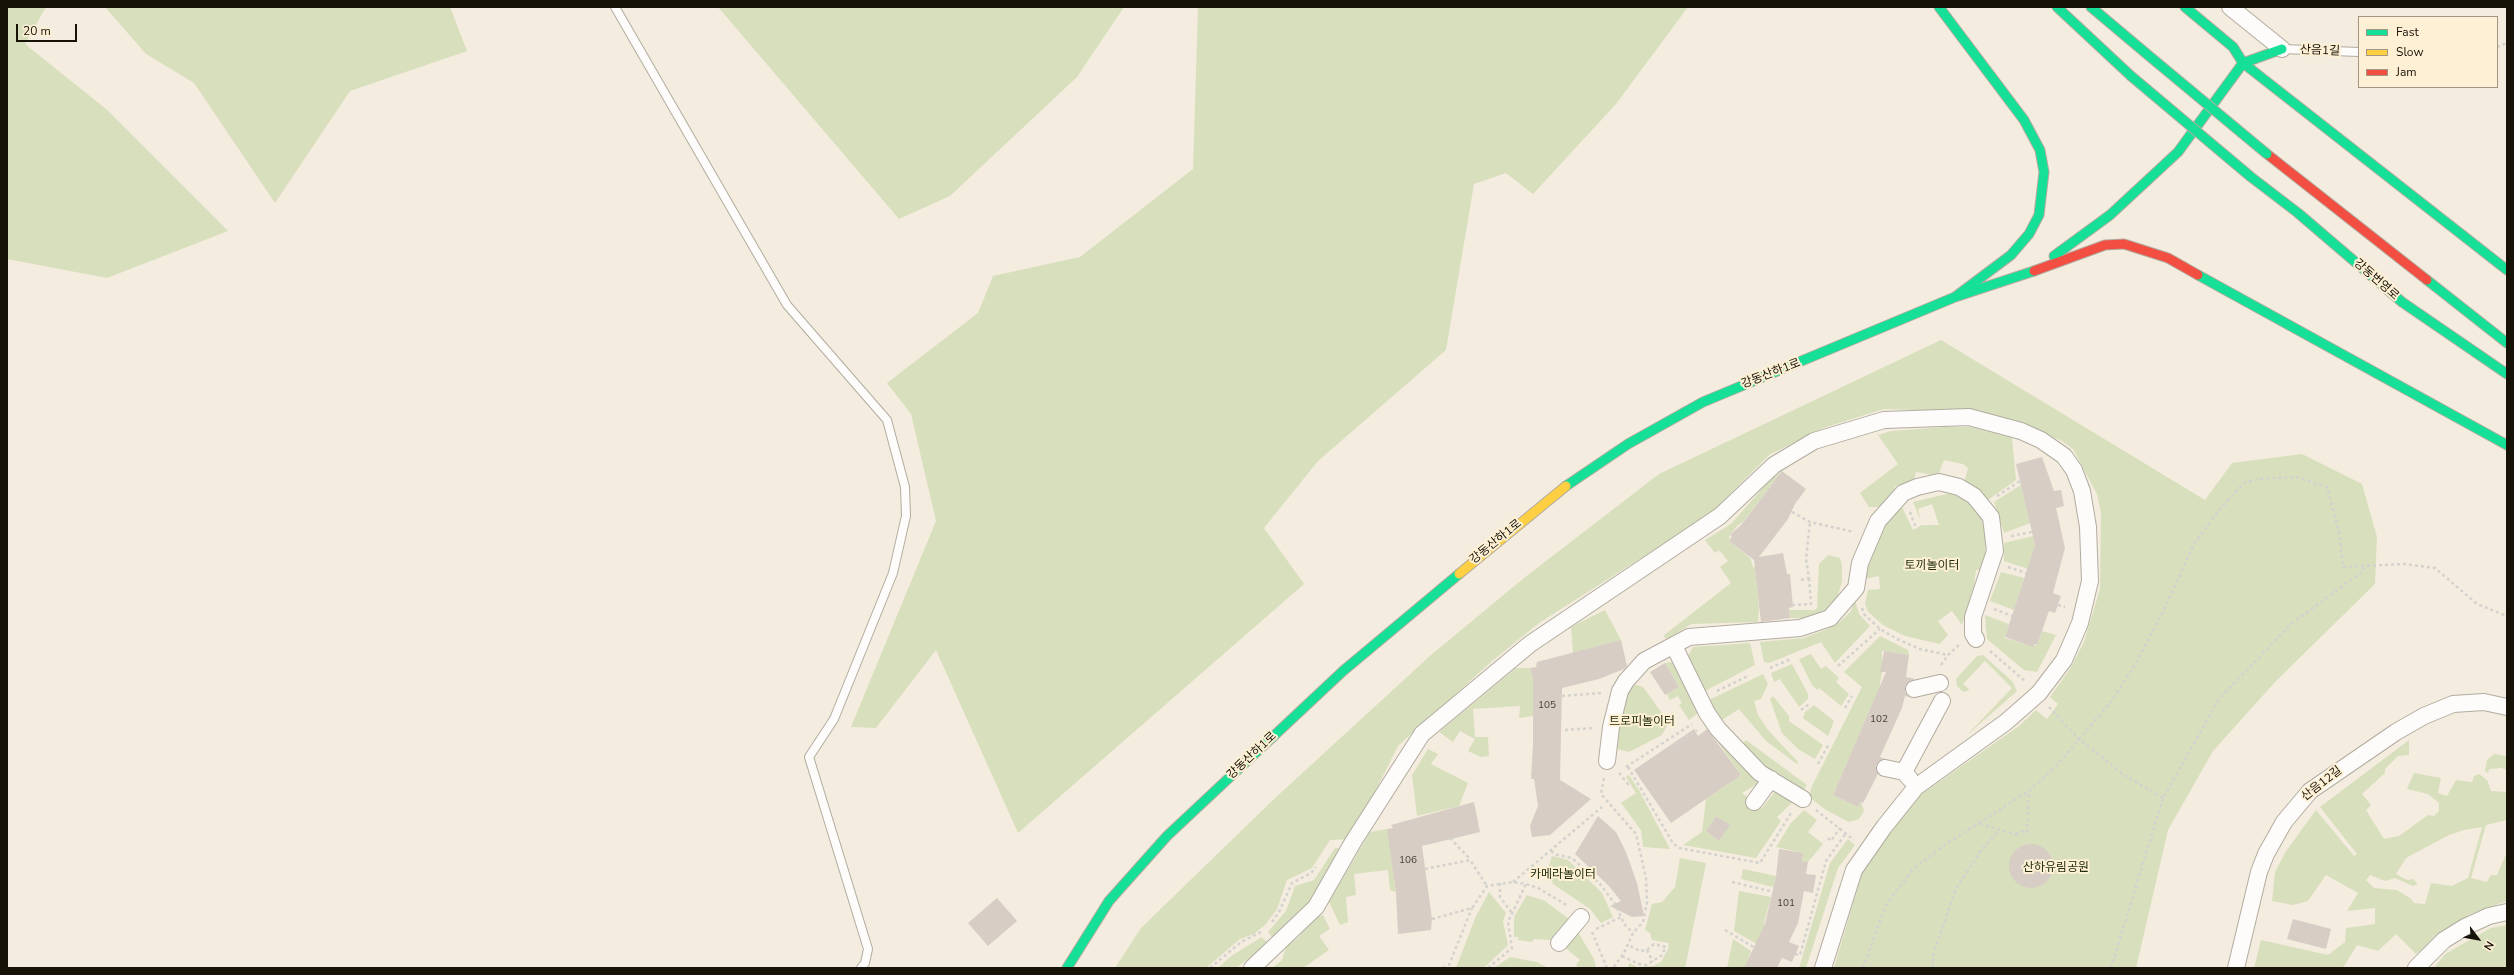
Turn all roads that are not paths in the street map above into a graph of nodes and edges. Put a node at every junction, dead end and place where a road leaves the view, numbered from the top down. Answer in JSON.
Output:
{"nodes":[{"id":1,"x":616,"y":7,"type":"edge"},
{"id":2,"x":1939,"y":7,"type":"edge"},
{"id":3,"x":2057,"y":7,"type":"edge"},
{"id":4,"x":2091,"y":7,"type":"edge"},
{"id":5,"x":2185,"y":7,"type":"edge"},
{"id":6,"x":2230,"y":7,"type":"edge"},
{"id":7,"x":2282,"y":49,"type":"junction"},
{"id":8,"x":2358,"y":52,"type":"edge"},
{"id":9,"x":2243,"y":63,"type":"junction"},
{"id":10,"x":2507,"y":270,"type":"edge"},
{"id":11,"x":2034,"y":271,"type":"junction"},
{"id":12,"x":1955,"y":297,"type":"junction"},
{"id":13,"x":2507,"y":343,"type":"edge"},
{"id":14,"x":2507,"y":374,"type":"edge"},
{"id":15,"x":2507,"y":445,"type":"edge"},
{"id":16,"x":1976,"y":639,"type":"road end"},
{"id":17,"x":1674,"y":646,"type":"junction"},
{"id":18,"x":1940,"y":683,"type":"road end"},
{"id":19,"x":1914,"y":689,"type":"dead end"},
{"id":20,"x":1942,"y":701,"type":"dead end"},
{"id":21,"x":2507,"y":707,"type":"edge"},
{"id":22,"x":1607,"y":761,"type":"road end"},
{"id":23,"x":1885,"y":768,"type":"dead end"},
{"id":24,"x":1904,"y":772,"type":"junction"},
{"id":25,"x":1771,"y":779,"type":"junction"},
{"id":26,"x":1916,"y":787,"type":"junction"},
{"id":27,"x":1803,"y":799,"type":"road end"},
{"id":28,"x":1754,"y":802,"type":"dead end"},
{"id":29,"x":2507,"y":912,"type":"edge"},
{"id":30,"x":1581,"y":917,"type":"dead end"},
{"id":31,"x":1559,"y":943,"type":"dead end"},
{"id":32,"x":861,"y":968,"type":"edge"},
{"id":33,"x":1067,"y":968,"type":"edge"},
{"id":34,"x":1252,"y":968,"type":"edge"},
{"id":35,"x":1823,"y":968,"type":"edge"},
{"id":36,"x":2236,"y":968,"type":"edge"},
{"id":37,"x":2416,"y":968,"type":"edge"}],
"edges":[{"from":1,"to":32,"type":"lane"},
{"from":2,"to":12,"type":"main road"},
{"from":3,"to":14,"type":"main road","name":"강동번영로","bridge":true},
{"from":4,"to":13,"type":"main road","bridge":true},
{"from":5,"to":9,"type":"main road"},
{"from":6,"to":7,"type":"street"},
{"from":7,"to":8,"type":"lane","name":"산음1길"},
{"from":7,"to":9,"type":"main road"},
{"from":9,"to":10,"type":"main road"},
{"from":9,"to":11,"type":"main road"},
{"from":11,"to":12,"type":"main road","name":"강동산하1로"},
{"from":11,"to":15,"type":"main road","name":"강동산하1로"},
{"from":12,"to":33,"type":"main road","name":"강동산하1로"},
{"from":16,"to":17,"type":"street"},
{"from":17,"to":22,"type":"street"},
{"from":17,"to":25,"type":"street"},
{"from":18,"to":19,"type":"street"},
{"from":20,"to":24,"type":"street"},
{"from":21,"to":36,"type":"street","name":"산음12길"},
{"from":23,"to":24,"type":"street"},
{"from":24,"to":26,"type":"street"},
{"from":25,"to":27,"type":"street"},
{"from":25,"to":28,"type":"street"},
{"from":26,"to":34,"type":"street"},
{"from":26,"to":35,"type":"street"},
{"from":29,"to":37,"type":"street"},
{"from":30,"to":31,"type":"street"}]}
